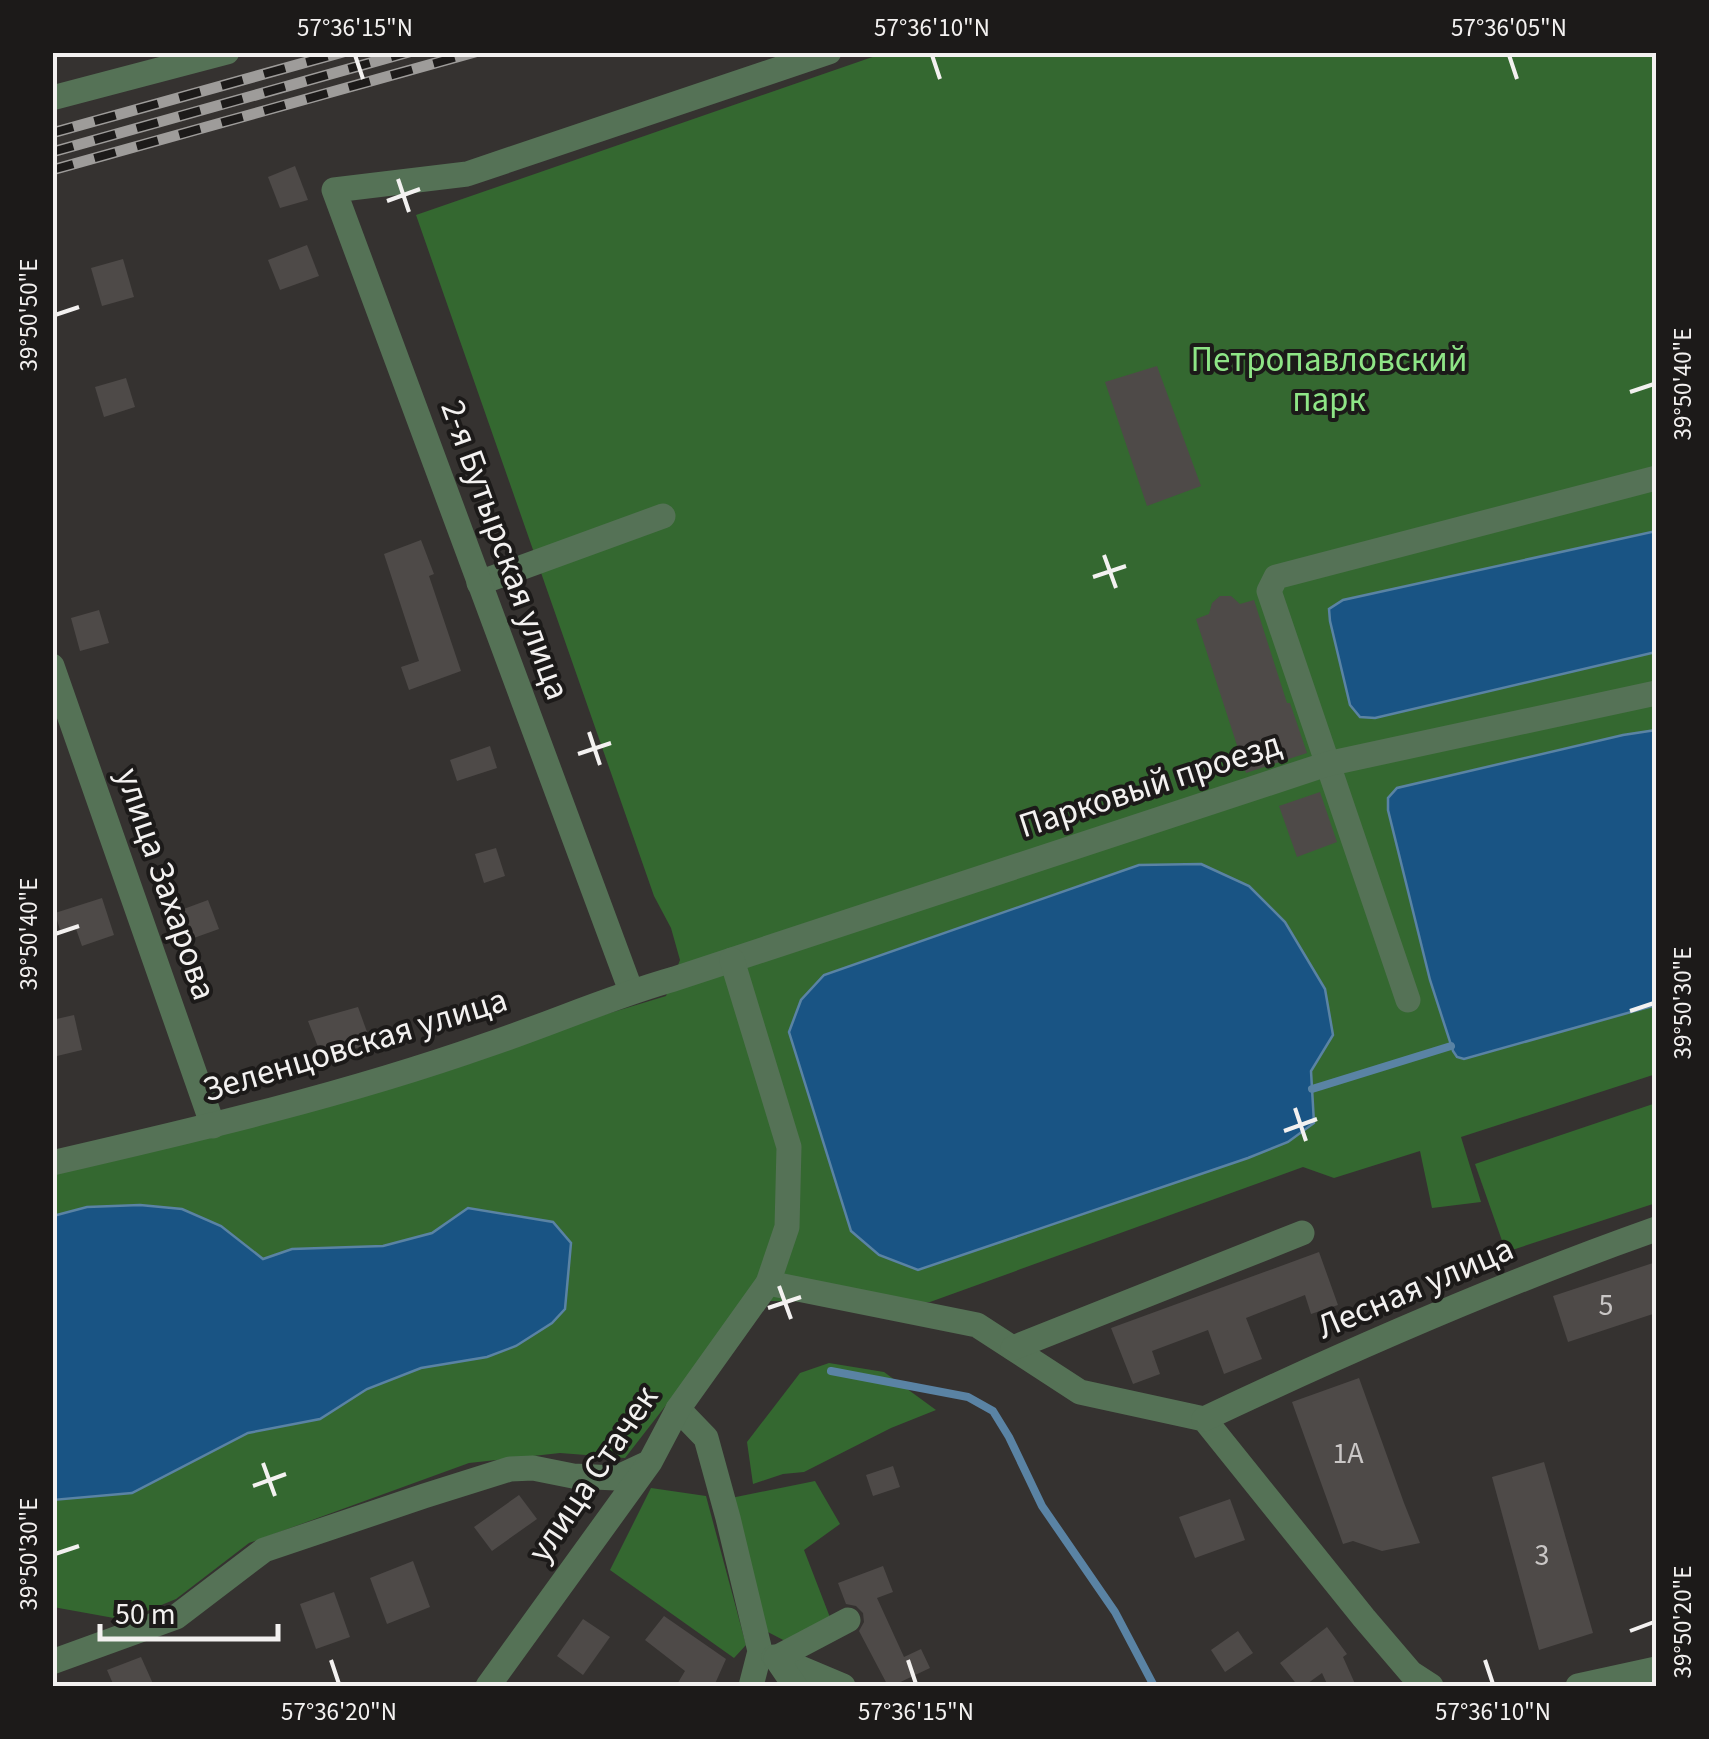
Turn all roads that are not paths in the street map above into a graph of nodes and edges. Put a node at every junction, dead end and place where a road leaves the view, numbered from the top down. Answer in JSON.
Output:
{"nodes":[{"id":1,"x":227,"y":52,"type":"edge"},
{"id":2,"x":829,"y":52,"type":"edge"},
{"id":3,"x":52,"y":98,"type":"edge"},
{"id":4,"x":1656,"y":478,"type":"edge"},
{"id":5,"x":663,"y":516,"type":"dead end"},
{"id":6,"x":479,"y":583,"type":"junction"},
{"id":7,"x":52,"y":666,"type":"edge"},
{"id":8,"x":1656,"y":692,"type":"edge"},
{"id":9,"x":1327,"y":764,"type":"junction"},
{"id":10,"x":732,"y":960,"type":"junction"},
{"id":11,"x":674,"y":980,"type":"joint"},
{"id":12,"x":631,"y":991,"type":"junction"},
{"id":13,"x":1408,"y":1000,"type":"dead end"},
{"id":14,"x":213,"y":1126,"type":"junction"},
{"id":15,"x":52,"y":1164,"type":"edge"},
{"id":16,"x":1656,"y":1230,"type":"edge"},
{"id":17,"x":1302,"y":1233,"type":"dead end"},
{"id":18,"x":762,"y":1292,"type":"junction"},
{"id":19,"x":1013,"y":1348,"type":"junction"},
{"id":20,"x":678,"y":1408,"type":"junction"},
{"id":21,"x":1204,"y":1419,"type":"junction"},
{"id":22,"x":650,"y":1462,"type":"junction"},
{"id":23,"x":848,"y":1620,"type":"dead end"},
{"id":24,"x":768,"y":1655,"type":"junction"},
{"id":25,"x":52,"y":1662,"type":"edge"},
{"id":26,"x":1656,"y":1669,"type":"edge"},
{"id":27,"x":488,"y":1686,"type":"edge"},
{"id":28,"x":751,"y":1686,"type":"edge"},
{"id":29,"x":795,"y":1686,"type":"edge"},
{"id":30,"x":842,"y":1686,"type":"edge"},
{"id":31,"x":1430,"y":1686,"type":"edge"},
{"id":32,"x":1578,"y":1686,"type":"edge"}],
"edges":[{"from":1,"to":3,"type":"street"},
{"from":2,"to":6,"type":"street","name":"2-я Бутырская улица"},
{"from":4,"to":9,"type":"street"},
{"from":5,"to":6,"type":"street"},
{"from":6,"to":12,"type":"street","name":"2-я Бутырская улица"},
{"from":7,"to":14,"type":"street","name":"улица Захарова"},
{"from":8,"to":9,"type":"street","name":"Парковый проезд"},
{"from":9,"to":10,"type":"street","name":"Парковый проезд"},
{"from":9,"to":13,"type":"street"},
{"from":10,"to":11,"type":"street","name":"Парковый проезд"},
{"from":10,"to":18,"type":"street","name":"улица Стачек"},
{"from":11,"to":12,"type":"street","name":"Зеленцовская улица"},
{"from":12,"to":14,"type":"street","name":"Зеленцовская улица"},
{"from":14,"to":15,"type":"street","name":"Зеленцовская улица"},
{"from":16,"to":21,"type":"street","name":"Лесная улица"},
{"from":17,"to":19,"type":"street"},
{"from":18,"to":19,"type":"street"},
{"from":18,"to":20,"type":"street","name":"улица Стачек"},
{"from":19,"to":21,"type":"street"},
{"from":20,"to":22,"type":"street","name":"улица Стачек"},
{"from":20,"to":24,"type":"street"},
{"from":21,"to":31,"type":"street"},
{"from":22,"to":25,"type":"street"},
{"from":22,"to":27,"type":"street","name":"улица Стачек"},
{"from":23,"to":24,"type":"street"},
{"from":24,"to":28,"type":"street"},
{"from":24,"to":29,"type":"street"},
{"from":24,"to":30,"type":"street"},
{"from":26,"to":32,"type":"street"}]}
